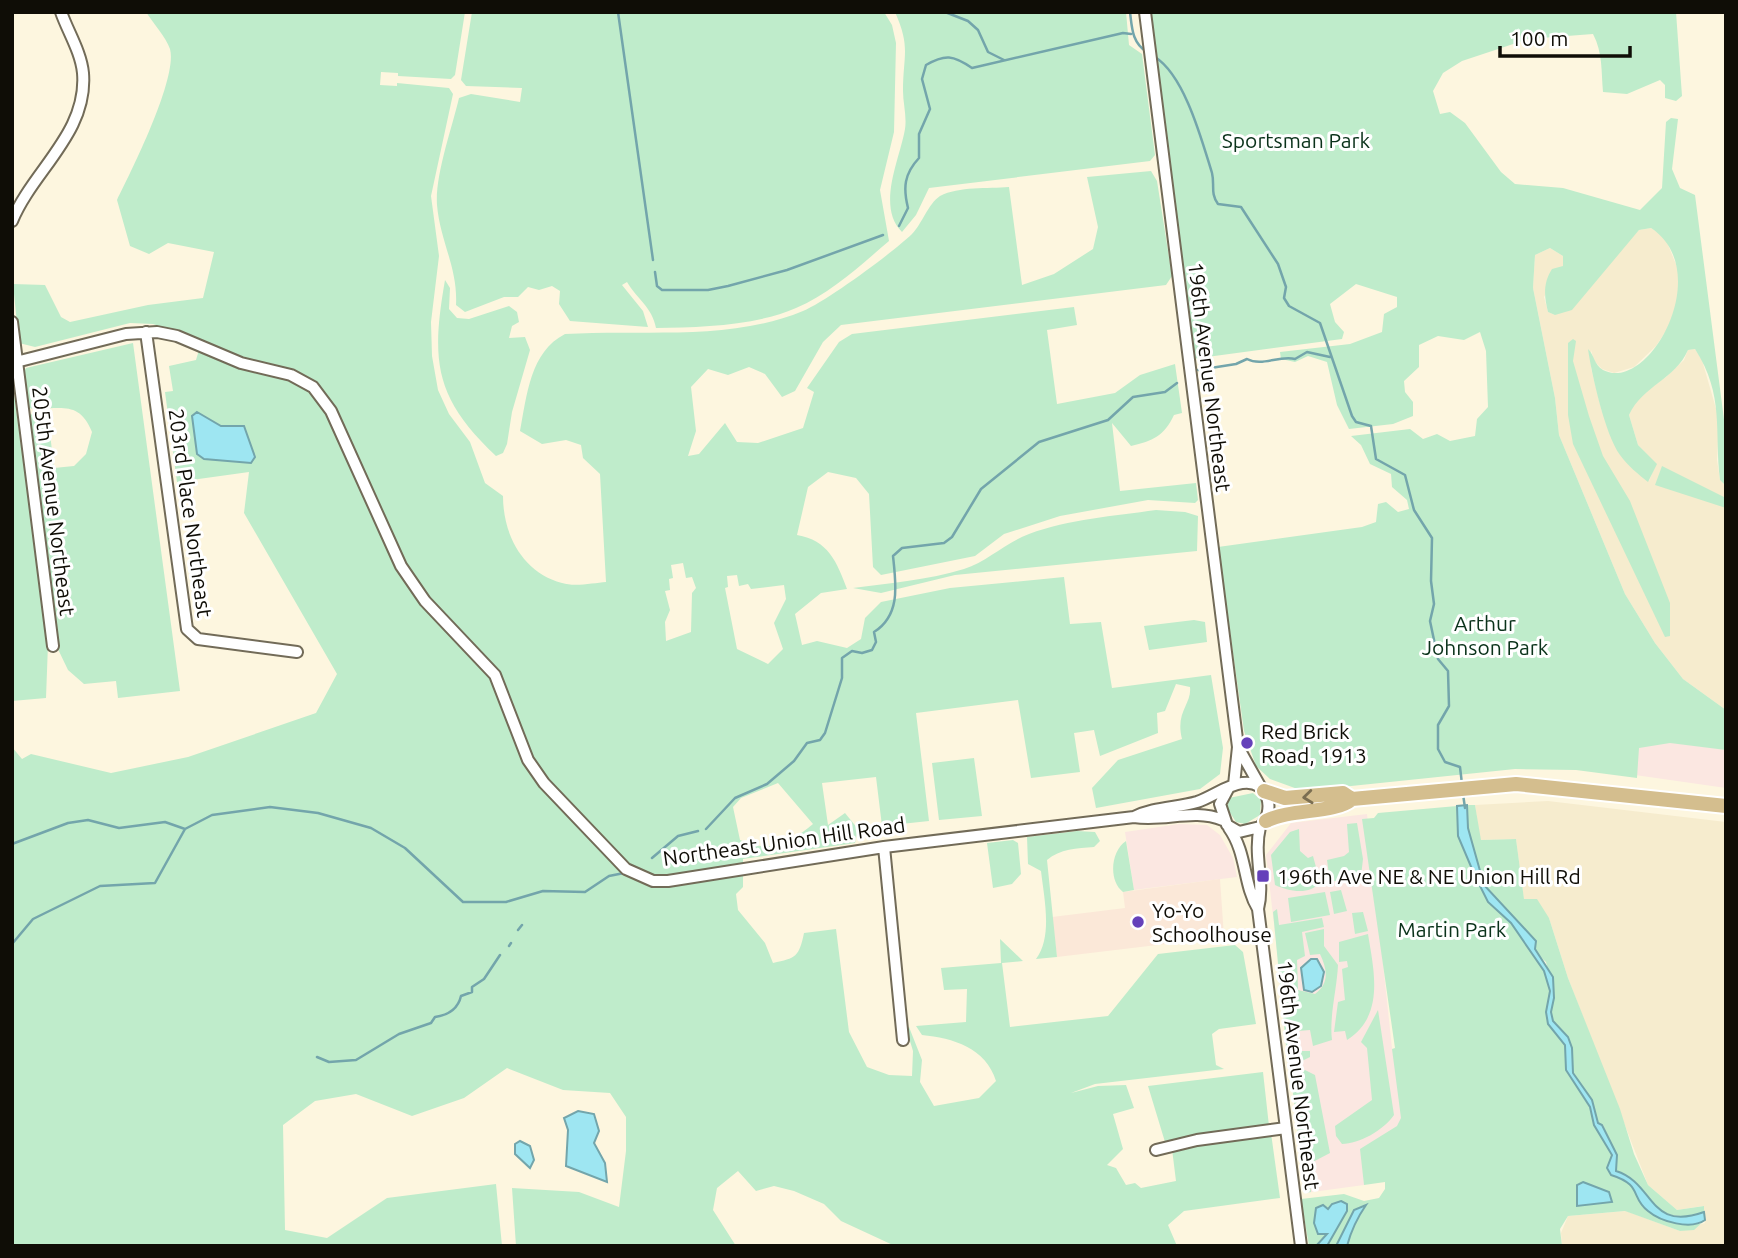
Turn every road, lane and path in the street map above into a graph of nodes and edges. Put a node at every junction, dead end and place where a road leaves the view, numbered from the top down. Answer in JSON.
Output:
{"nodes":[{"id":1,"x":61,"y":12,"type":"edge"},
{"id":2,"x":1144,"y":12,"type":"edge"},
{"id":3,"x":12,"y":222,"type":"edge"},
{"id":4,"x":12,"y":322,"type":"edge"},
{"id":5,"x":146,"y":331,"type":"junction"},
{"id":6,"x":15,"y":362,"type":"edge"},
{"id":7,"x":53,"y":646,"type":"dead end"},
{"id":8,"x":297,"y":652,"type":"dead end"},
{"id":9,"x":1238,"y":747,"type":"junction"},
{"id":10,"x":1231,"y":787,"type":"junction"},
{"id":11,"x":1262,"y":789,"type":"junction"},
{"id":12,"x":1352,"y":799,"type":"junction"},
{"id":13,"x":1726,"y":806,"type":"edge"},
{"id":14,"x":1134,"y":817,"type":"junction"},
{"id":15,"x":1225,"y":822,"type":"junction"},
{"id":16,"x":1263,"y":824,"type":"junction"},
{"id":17,"x":884,"y":847,"type":"junction"},
{"id":18,"x":1258,"y":909,"type":"junction"},
{"id":19,"x":903,"y":1040,"type":"dead end"},
{"id":20,"x":1286,"y":1128,"type":"junction"},
{"id":21,"x":1156,"y":1150,"type":"dead end"},
{"id":22,"x":1301,"y":1246,"type":"edge"}],
"edges":[{"from":1,"to":3,"type":"street"},
{"from":2,"to":9,"type":"street","name":"196th Avenue Northeast"},
{"from":4,"to":6,"type":"street","name":"205th Avenue Northeast"},
{"from":5,"to":6,"type":"street","name":"Northeast Union Hill Road"},
{"from":5,"to":8,"type":"street","name":"203rd Place Northeast"},
{"from":5,"to":17,"type":"street","name":"Northeast Union Hill Road"},
{"from":6,"to":7,"type":"street","name":"205th Avenue Northeast"},
{"from":9,"to":10,"type":"street","name":"196th Avenue Northeast"},
{"from":9,"to":11,"type":"street","name":"196th Avenue Northeast"},
{"from":10,"to":11,"type":"street"},
{"from":10,"to":14,"type":"street","name":"Northeast Union Hill Road"},
{"from":10,"to":15,"type":"street"},
{"from":12,"to":11,"type":"main road","one_way":true},
{"from":11,"to":16,"type":"street"},
{"from":12,"to":13,"type":"main road"},
{"from":12,"to":16,"type":"main road"},
{"from":14,"to":15,"type":"street","name":"Northeast Union Hill Road"},
{"from":14,"to":17,"type":"street","name":"Northeast Union Hill Road"},
{"from":15,"to":16,"type":"street"},
{"from":15,"to":18,"type":"street","name":"196th Avenue Northeast"},
{"from":16,"to":18,"type":"street","name":"196th Avenue Northeast"},
{"from":17,"to":19,"type":"street"},
{"from":18,"to":20,"type":"street","name":"196th Avenue Northeast"},
{"from":20,"to":21,"type":"street"},
{"from":20,"to":22,"type":"street","name":"196th Avenue Northeast"}]}
